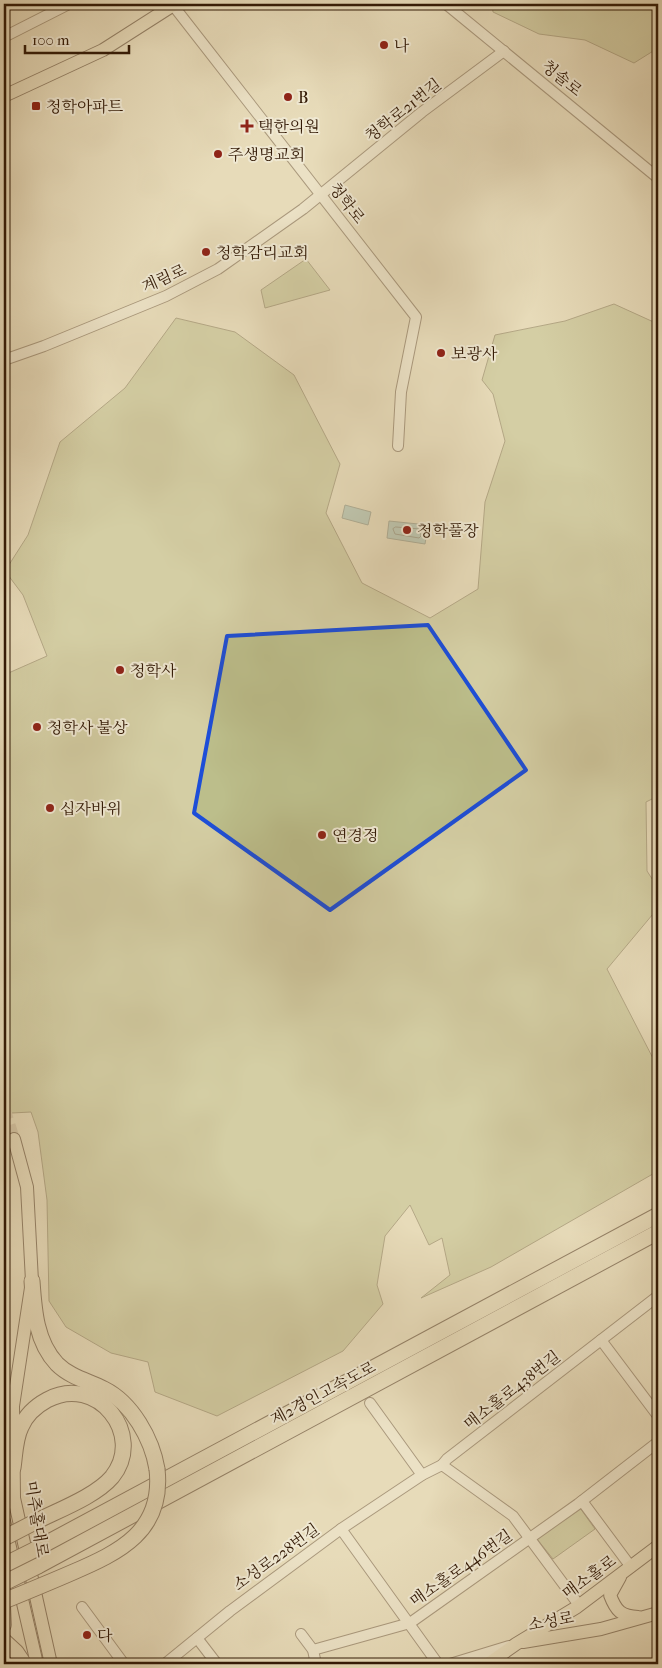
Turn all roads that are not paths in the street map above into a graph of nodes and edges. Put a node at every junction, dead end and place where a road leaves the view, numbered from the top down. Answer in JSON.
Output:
{"nodes":[{"id":1,"x":69,"y":4,"type":"edge"},
{"id":2,"x":173,"y":4,"type":"edge"},
{"id":3,"x":446,"y":4,"type":"edge"},
{"id":4,"x":4,"y":37,"type":"edge"},
{"id":5,"x":504,"y":51,"type":"junction"},
{"id":6,"x":4,"y":96,"type":"edge"},
{"id":7,"x":658,"y":178,"type":"edge"},
{"id":8,"x":321,"y":194,"type":"junction"},
{"id":9,"x":4,"y":360,"type":"edge"},
{"id":10,"x":398,"y":446,"type":"dead end"},
{"id":11,"x":14,"y":1138,"type":"tunnel mouth"},
{"id":12,"x":658,"y":1215,"type":"edge"},
{"id":13,"x":658,"y":1232,"type":"edge"},
{"id":14,"x":32,"y":1281,"type":"junction"},
{"id":15,"x":658,"y":1296,"type":"edge"},
{"id":16,"x":448,"y":1337,"type":"junction"},
{"id":17,"x":601,"y":1340,"type":"junction"},
{"id":18,"x":370,"y":1403,"type":"dead end"},
{"id":19,"x":658,"y":1416,"type":"edge"},
{"id":20,"x":252,"y":1442,"type":"junction"},
{"id":21,"x":658,"y":1442,"type":"edge"},
{"id":22,"x":442,"y":1466,"type":"junction"},
{"id":23,"x":13,"y":1468,"type":"junction"},
{"id":24,"x":422,"y":1476,"type":"junction"},
{"id":25,"x":582,"y":1501,"type":"junction"},
{"id":26,"x":4,"y":1521,"type":"edge"},
{"id":27,"x":341,"y":1528,"type":"junction"},
{"id":28,"x":4,"y":1538,"type":"edge"},
{"id":29,"x":530,"y":1538,"type":"junction"},
{"id":30,"x":658,"y":1546,"type":"edge"},
{"id":31,"x":4,"y":1565,"type":"edge"},
{"id":32,"x":626,"y":1570,"type":"junction"},
{"id":33,"x":4,"y":1584,"type":"edge"},
{"id":34,"x":4,"y":1602,"type":"edge"},
{"id":35,"x":579,"y":1605,"type":"junction"},
{"id":36,"x":82,"y":1607,"type":"dead end"},
{"id":37,"x":658,"y":1613,"type":"edge"},
{"id":38,"x":643,"y":1617,"type":"junction"},
{"id":39,"x":410,"y":1623,"type":"junction"},
{"id":40,"x":4,"y":1629,"type":"edge"},
{"id":41,"x":301,"y":1634,"type":"dead end"},
{"id":42,"x":197,"y":1638,"type":"junction"},
{"id":43,"x":4,"y":1641,"type":"edge"},
{"id":44,"x":516,"y":1644,"type":"junction"},
{"id":45,"x":313,"y":1650,"type":"junction"},
{"id":46,"x":24,"y":1664,"type":"edge"},
{"id":47,"x":37,"y":1664,"type":"edge"},
{"id":48,"x":51,"y":1664,"type":"edge"},
{"id":49,"x":124,"y":1664,"type":"edge"},
{"id":50,"x":165,"y":1664,"type":"edge"},
{"id":51,"x":217,"y":1664,"type":"edge"},
{"id":52,"x":316,"y":1664,"type":"edge"},
{"id":53,"x":438,"y":1664,"type":"edge"},
{"id":54,"x":450,"y":1664,"type":"edge"},
{"id":55,"x":488,"y":1664,"type":"edge"}],
"edges":[{"from":1,"to":4,"type":"street"},
{"from":2,"to":6,"type":"main road"},
{"from":2,"to":8,"type":"street","name":"청학로"},
{"from":3,"to":5,"type":"street","name":"청솔로"},
{"from":5,"to":7,"type":"street","name":"청솔로"},
{"from":5,"to":8,"type":"street","name":"청학로21번길"},
{"from":8,"to":9,"type":"street","name":"계림로"},
{"from":8,"to":10,"type":"street","name":"청학로"},
{"from":11,"to":14,"type":"main road","name":"미추홀대로"},
{"from":12,"to":16,"type":"highway","name":"제2경인고속도로"},
{"from":13,"to":16,"type":"highway","name":"제2경인고속도로"},
{"from":14,"to":23,"type":"main road","name":"미추홀대로"},
{"from":14,"to":34,"type":"highway","bridge":true},
{"from":15,"to":17,"type":"street","name":"매소홀로438번길"},
{"from":16,"to":20,"type":"highway","name":"제2경인고속도로"},
{"from":17,"to":19,"type":"street"},
{"from":17,"to":22,"type":"street","name":"매소홀로438번길"},
{"from":18,"to":24,"type":"street"},
{"from":20,"to":31,"type":"highway","name":"제2경인고속도로","bridge":true},
{"from":20,"to":33,"type":"highway","name":"제2경인고속도로","bridge":true},
{"from":21,"to":25,"type":"street"},
{"from":22,"to":24,"type":"street"},
{"from":22,"to":29,"type":"street","name":"매소홀로446번길"},
{"from":23,"to":28,"type":"highway","bridge":true},
{"from":23,"to":48,"type":"main road","name":"미추홀대로"},
{"from":24,"to":27,"type":"street"},
{"from":25,"to":29,"type":"street"},
{"from":25,"to":32,"type":"street"},
{"from":26,"to":47,"type":"main road","name":"미추홀대로"},
{"from":27,"to":39,"type":"street","name":"소성로228번길"},
{"from":27,"to":42,"type":"street","name":"소성로228번길"},
{"from":29,"to":35,"type":"street","name":"매소홀로446번길"},
{"from":29,"to":39,"type":"street","name":"매소홀로446번길"},
{"from":30,"to":32,"type":"main road","name":"매소홀로"},
{"from":32,"to":35,"type":"main road","name":"매소홀로"},
{"from":32,"to":38,"type":"main road"},
{"from":33,"to":40,"type":"street"},
{"from":35,"to":44,"type":"main road","name":"매소홀로"},
{"from":36,"to":49,"type":"street"},
{"from":37,"to":38,"type":"main road","name":"소성로"},
{"from":38,"to":44,"type":"main road","name":"소성로"},
{"from":39,"to":45,"type":"street"},
{"from":39,"to":53,"type":"street","name":"소성로228번길"},
{"from":41,"to":45,"type":"street"},
{"from":42,"to":50,"type":"street","name":"소성로228번길"},
{"from":42,"to":51,"type":"street"},
{"from":43,"to":46,"type":"highway"},
{"from":44,"to":54,"type":"street","name":"소성로"},
{"from":44,"to":55,"type":"main road","name":"매소홀로"},
{"from":45,"to":52,"type":"street"}]}
